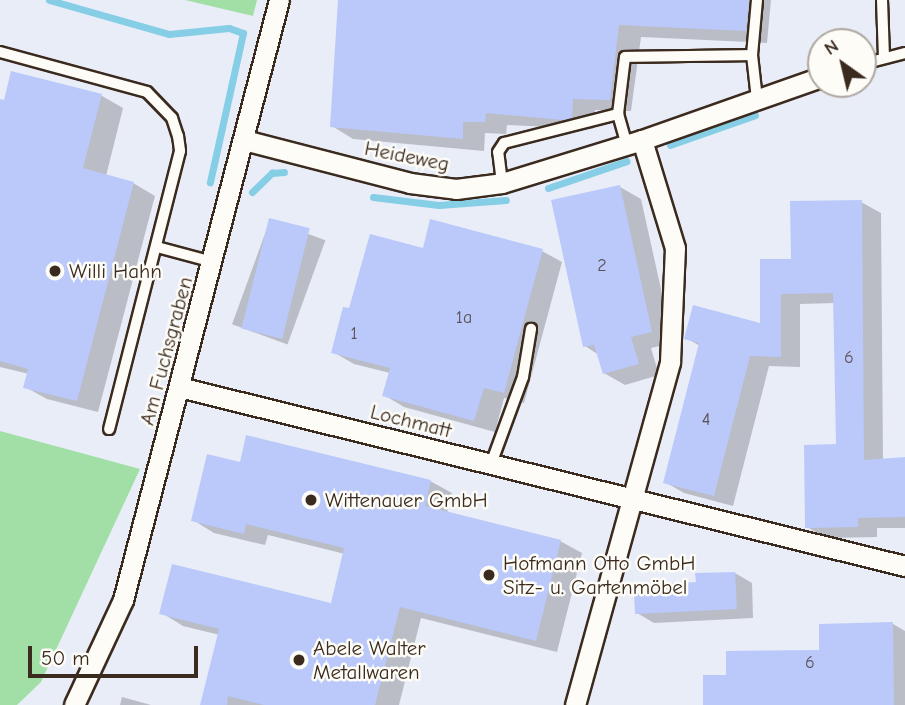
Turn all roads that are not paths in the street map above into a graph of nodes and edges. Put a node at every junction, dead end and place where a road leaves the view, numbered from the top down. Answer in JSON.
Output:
{"nodes":[{"id":1,"x":279,"y":0,"type":"edge"},
{"id":2,"x":757,"y":0,"type":"edge"},
{"id":3,"x":882,"y":0,"type":"edge"},
{"id":4,"x":0,"y":52,"type":"edge"},
{"id":5,"x":905,"y":52,"type":"edge"},
{"id":6,"x":752,"y":55,"type":"junction"},
{"id":7,"x":884,"y":58,"type":"junction"},
{"id":8,"x":877,"y":60,"type":"edge"},
{"id":9,"x":807,"y":82,"type":"edge"},
{"id":10,"x":757,"y":99,"type":"junction"},
{"id":11,"x":618,"y":114,"type":"junction"},
{"id":12,"x":244,"y":140,"type":"junction"},
{"id":13,"x":634,"y":142,"type":"junction"},
{"id":14,"x":502,"y":183,"type":"junction"},
{"id":15,"x":157,"y":247,"type":"junction"},
{"id":16,"x":213,"y":262,"type":"junction"},
{"id":17,"x":531,"y":329,"type":"dead end"},
{"id":18,"x":178,"y":387,"type":"junction"},
{"id":19,"x":109,"y":429,"type":"dead end"},
{"id":20,"x":491,"y":464,"type":"junction"},
{"id":21,"x":634,"y":498,"type":"junction"},
{"id":22,"x":905,"y":566,"type":"edge"},
{"id":23,"x":74,"y":705,"type":"edge"},
{"id":24,"x":575,"y":705,"type":"edge"}],
"edges":[{"from":1,"to":12,"type":"street","name":"Am Fuchsgraben"},
{"from":2,"to":6,"type":"lane"},
{"from":3,"to":7,"type":"lane"},
{"from":4,"to":15,"type":"lane"},
{"from":5,"to":7,"type":"lane"},
{"from":6,"to":10,"type":"lane"},
{"from":6,"to":11,"type":"lane"},
{"from":7,"to":8,"type":"lane"},
{"from":9,"to":10,"type":"street","name":"Heideweg"},
{"from":10,"to":13,"type":"street","name":"Heideweg"},
{"from":11,"to":13,"type":"lane"},
{"from":11,"to":14,"type":"lane"},
{"from":12,"to":14,"type":"street","name":"Heideweg"},
{"from":12,"to":16,"type":"street","name":"Am Fuchsgraben"},
{"from":13,"to":14,"type":"street","name":"Heideweg"},
{"from":13,"to":21,"type":"street"},
{"from":15,"to":16,"type":"lane"},
{"from":15,"to":19,"type":"lane"},
{"from":16,"to":18,"type":"street","name":"Am Fuchsgraben"},
{"from":17,"to":20,"type":"lane"},
{"from":18,"to":20,"type":"street","name":"Lochmatt"},
{"from":18,"to":23,"type":"street","name":"Am Fuchsgraben"},
{"from":20,"to":21,"type":"street","name":"Lochmatt"},
{"from":21,"to":22,"type":"street","name":"Lochmatt"},
{"from":21,"to":24,"type":"street"}]}
